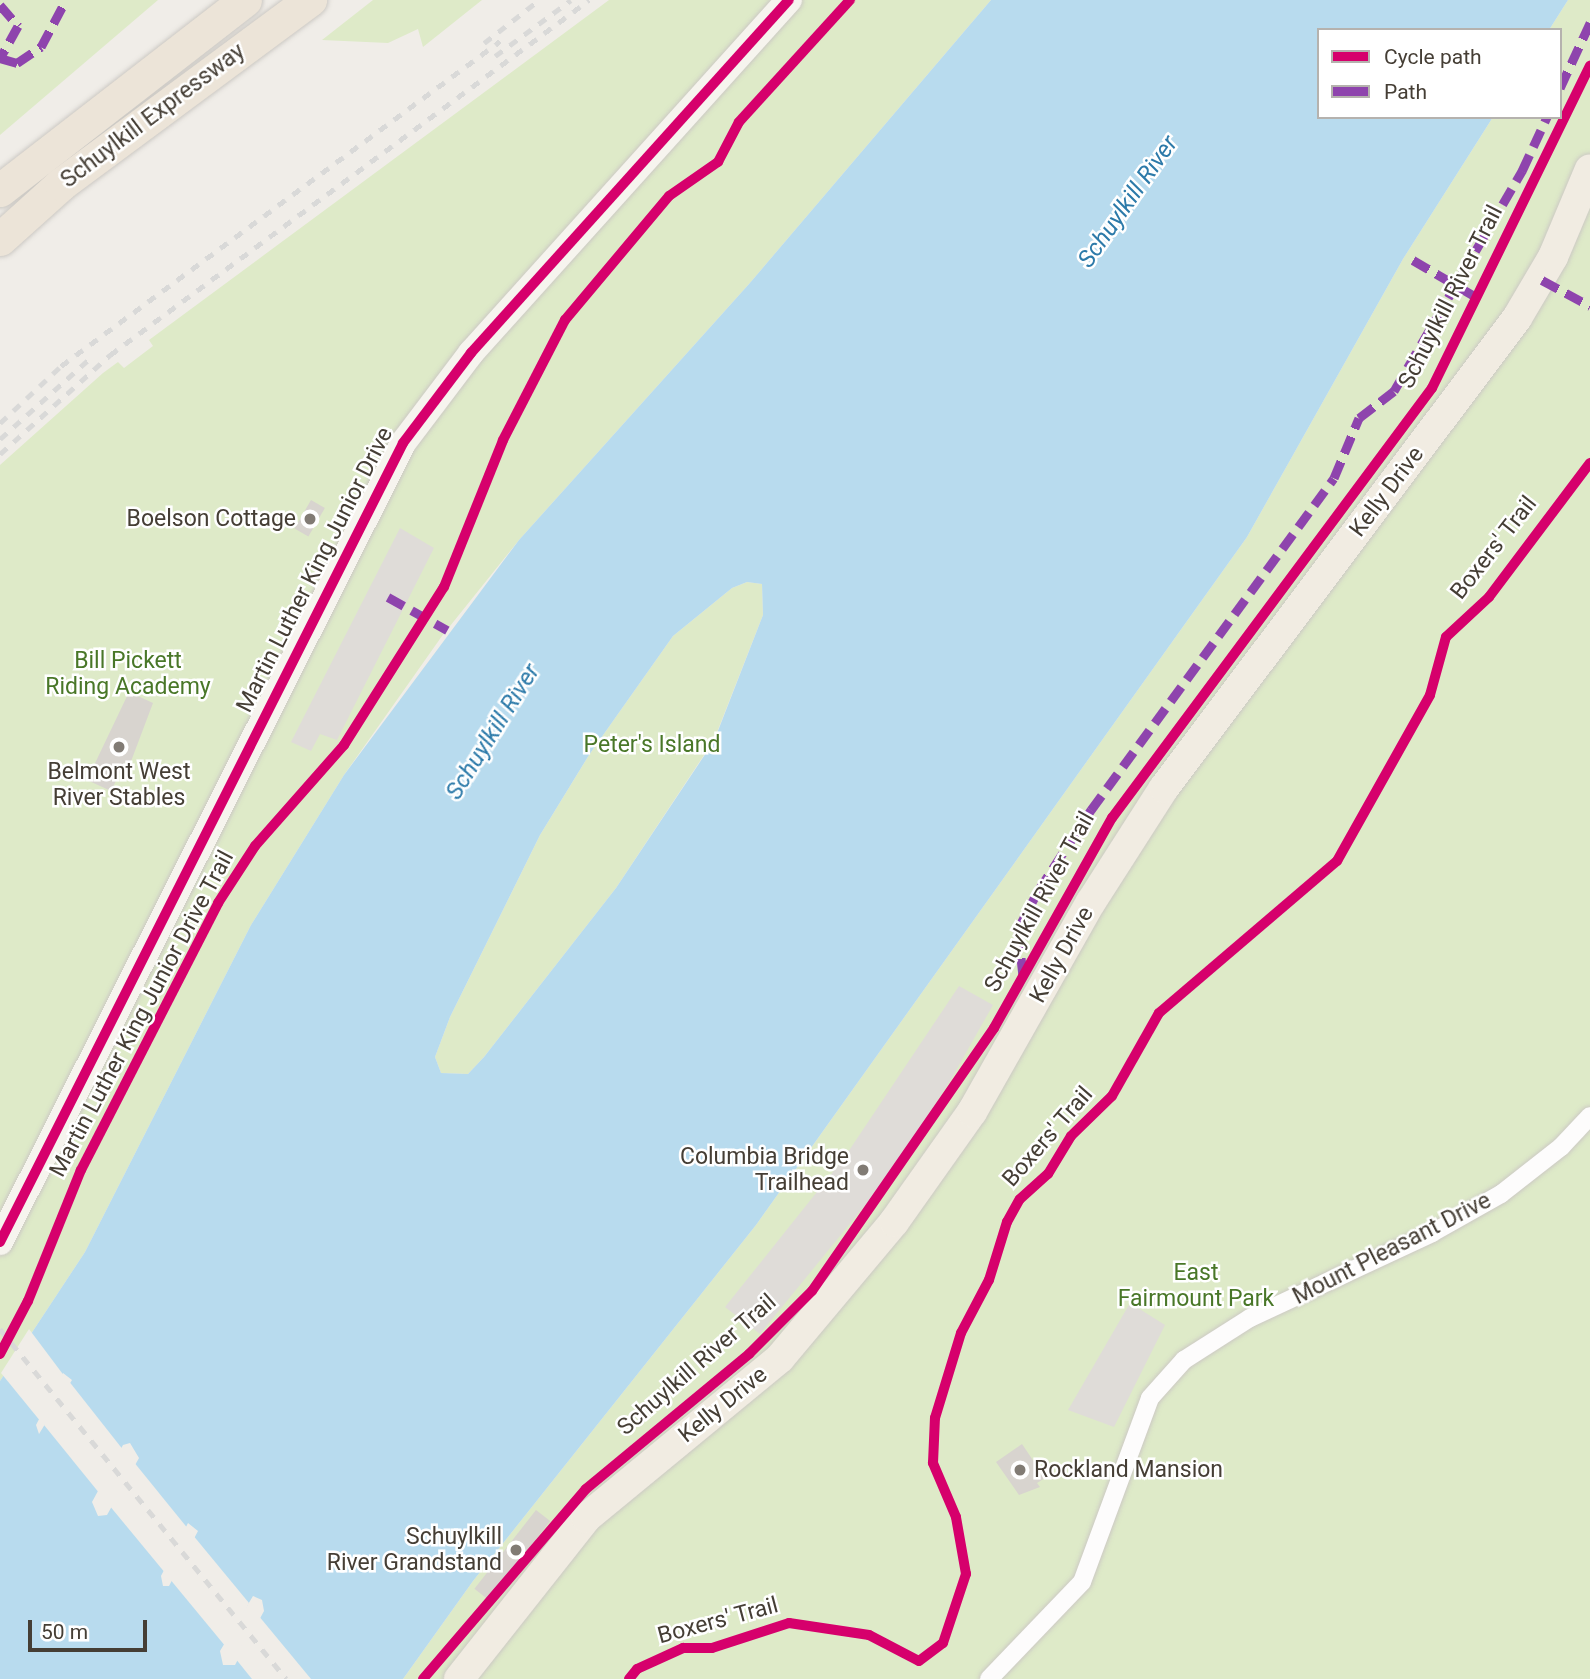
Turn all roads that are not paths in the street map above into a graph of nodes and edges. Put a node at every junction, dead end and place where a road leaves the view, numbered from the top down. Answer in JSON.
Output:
{"nodes":[{"id":1,"x":245,"y":0,"type":"edge"},
{"id":2,"x":310,"y":0,"type":"edge"},
{"id":3,"x":789,"y":0,"type":"edge"},
{"id":4,"x":1590,"y":169,"type":"edge"},
{"id":5,"x":0,"y":190,"type":"edge"},
{"id":6,"x":0,"y":239,"type":"edge"},
{"id":7,"x":1590,"y":1116,"type":"edge"},
{"id":8,"x":0,"y":1241,"type":"edge"},
{"id":9,"x":459,"y":1679,"type":"edge"},
{"id":10,"x":989,"y":1679,"type":"edge"}],
"edges":[{"from":1,"to":5,"type":"highway","name":"Schuylkill Expressway"},
{"from":2,"to":6,"type":"highway","name":"Schuylkill Expressway"},
{"from":3,"to":8,"type":"main road","name":"Martin Luther King Junior Drive"},
{"from":4,"to":9,"type":"main road","name":"Kelly Drive"},
{"from":7,"to":10,"type":"street","name":"Mount Pleasant Drive"}]}
